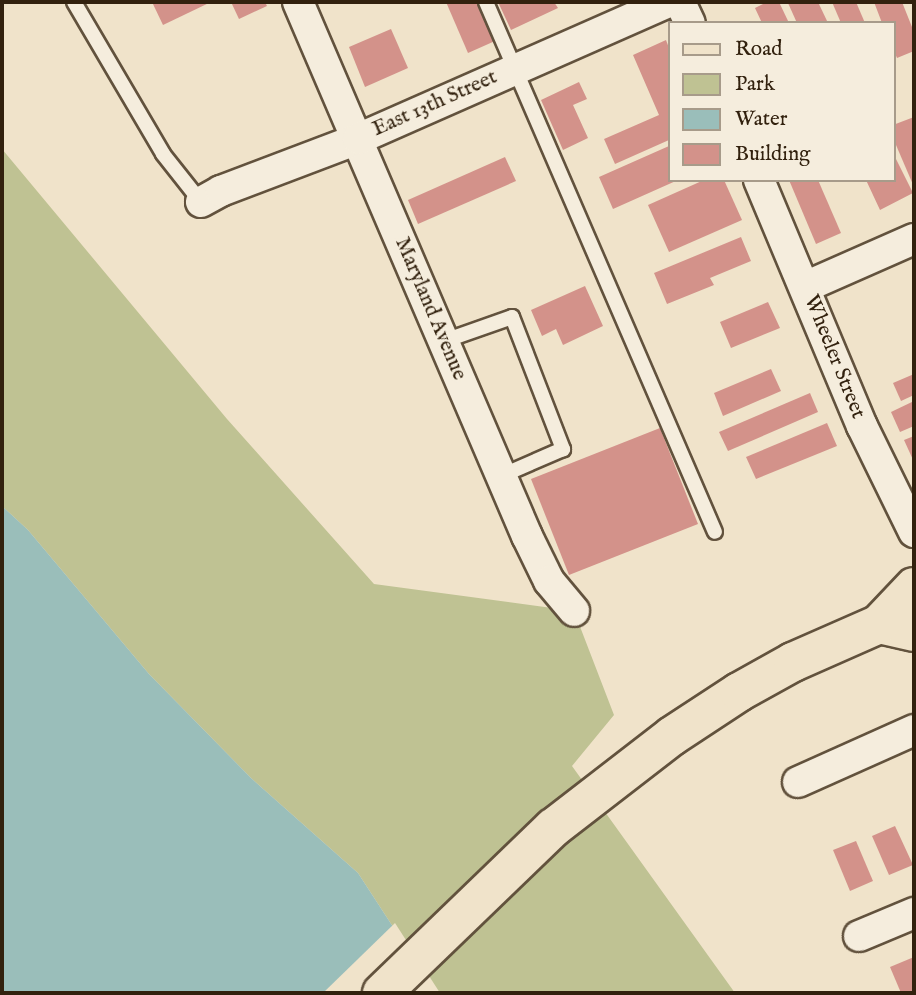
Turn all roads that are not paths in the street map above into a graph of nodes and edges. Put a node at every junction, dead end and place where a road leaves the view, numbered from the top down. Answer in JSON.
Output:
{"nodes":[{"id":1,"x":74,"y":2,"type":"edge"},
{"id":2,"x":298,"y":2,"type":"edge"},
{"id":3,"x":486,"y":2,"type":"edge"},
{"id":4,"x":668,"y":2,"type":"edge"},
{"id":5,"x":680,"y":2,"type":"edge"},
{"id":6,"x":689,"y":21,"type":"edge"},
{"id":7,"x":515,"y":68,"type":"junction"},
{"id":8,"x":358,"y":139,"type":"junction"},
{"id":9,"x":759,"y":182,"type":"edge"},
{"id":10,"x":201,"y":202,"type":"joint"},
{"id":11,"x":914,"y":239,"type":"edge"},
{"id":12,"x":805,"y":287,"type":"junction"},
{"id":13,"x":444,"y":341,"type":"junction"},
{"id":14,"x":501,"y":476,"type":"junction"},
{"id":15,"x":716,"y":532,"type":"dead end"},
{"id":16,"x":914,"y":532,"type":"edge"},
{"id":17,"x":914,"y":587,"type":"edge"},
{"id":18,"x":574,"y":611,"type":"dead end"},
{"id":19,"x":897,"y":628,"type":"edge"},
{"id":20,"x":914,"y":730,"type":"edge"},
{"id":21,"x":798,"y":782,"type":"dead end"},
{"id":22,"x":914,"y":913,"type":"edge"},
{"id":23,"x":859,"y":936,"type":"dead end"},
{"id":24,"x":382,"y":993,"type":"edge"}],
"edges":[{"from":1,"to":10,"type":"lane"},
{"from":2,"to":8,"type":"street","name":"Maryland Avenue"},
{"from":3,"to":7,"type":"lane"},
{"from":4,"to":7,"type":"street","name":"East 13th Street"},
{"from":5,"to":6,"type":"street"},
{"from":7,"to":8,"type":"street","name":"East 13th Street"},
{"from":7,"to":15,"type":"lane"},
{"from":8,"to":10,"type":"street","name":"East 13th Street"},
{"from":8,"to":13,"type":"street","name":"Maryland Avenue"},
{"from":9,"to":12,"type":"street","name":"Wheeler Street"},
{"from":11,"to":12,"type":"street"},
{"from":12,"to":16,"type":"street","name":"Wheeler Street"},
{"from":13,"to":14,"type":"street","name":"Maryland Avenue"},
{"from":13,"to":14,"type":"lane"},
{"from":14,"to":18,"type":"street","name":"Maryland Avenue"},
{"from":17,"to":19,"type":"main road"},
{"from":19,"to":24,"type":"main road"},
{"from":20,"to":21,"type":"street"},
{"from":22,"to":23,"type":"street"}]}
